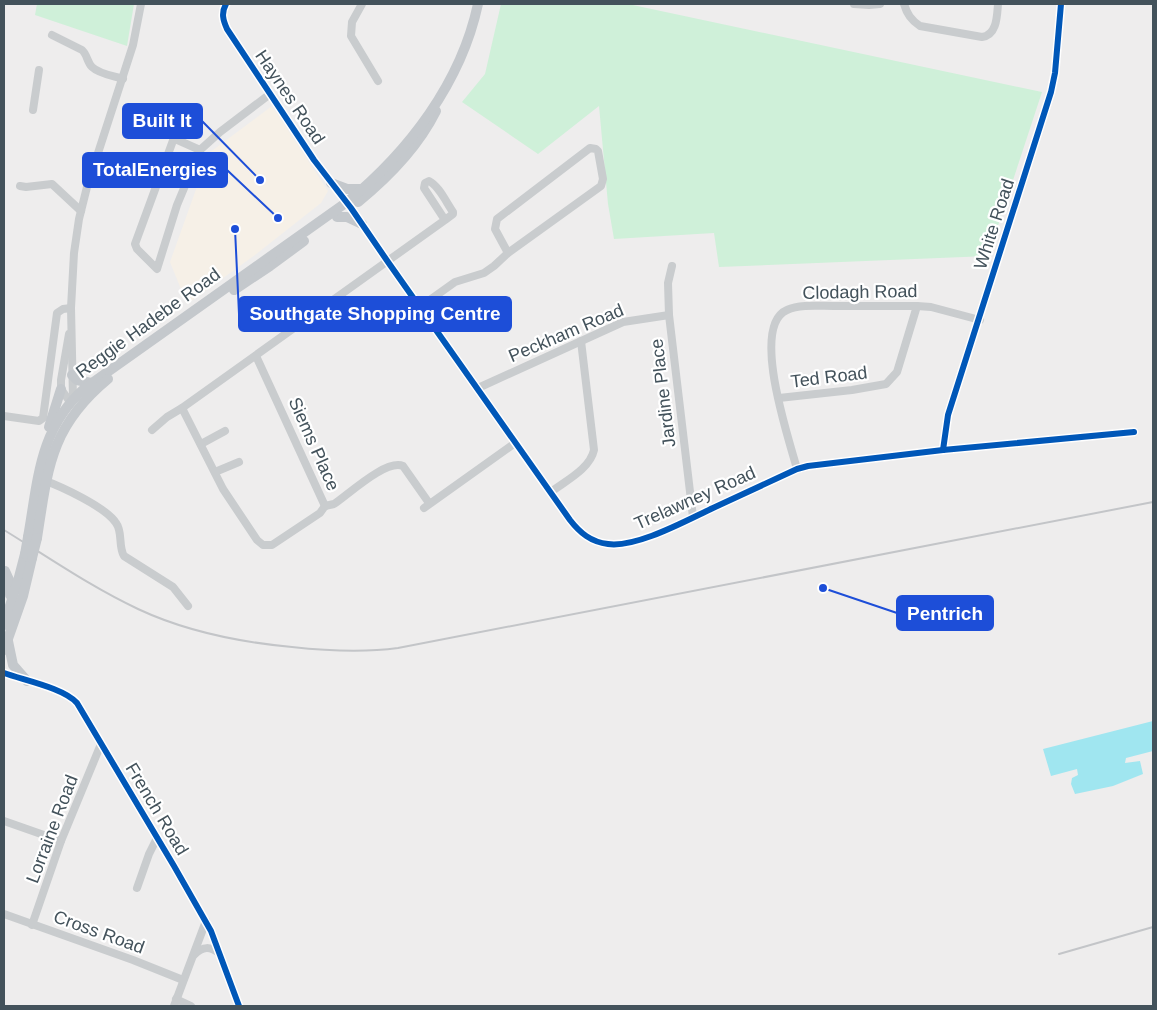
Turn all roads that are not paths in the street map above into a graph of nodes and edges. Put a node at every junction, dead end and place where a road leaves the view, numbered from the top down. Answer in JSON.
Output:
{"nodes":[{"id":1,"x":141,"y":4,"type":"edge"},
{"id":2,"x":226,"y":4,"type":"edge"},
{"id":3,"x":362,"y":4,"type":"edge"},
{"id":4,"x":478,"y":4,"type":"edge"},
{"id":5,"x":854,"y":4,"type":"edge"},
{"id":6,"x":880,"y":4,"type":"edge"},
{"id":7,"x":904,"y":4,"type":"edge"},
{"id":8,"x":998,"y":4,"type":"edge"},
{"id":9,"x":1061,"y":4,"type":"edge"},
{"id":10,"x":52,"y":35,"type":"dead end"},
{"id":11,"x":39,"y":70,"type":"dead end"},
{"id":12,"x":123,"y":79,"type":"junction"},
{"id":13,"x":378,"y":81,"type":"dead end"},
{"id":14,"x":270,"y":94,"type":"junction"},
{"id":15,"x":442,"y":96,"type":"junction"},
{"id":16,"x":33,"y":110,"type":"dead end"},
{"id":17,"x":182,"y":116,"type":"dead end"},
{"id":18,"x":173,"y":138,"type":"junction"},
{"id":19,"x":200,"y":150,"type":"junction"},
{"id":20,"x":331,"y":183,"type":"junction"},
{"id":21,"x":20,"y":186,"type":"dead end"},
{"id":22,"x":362,"y":190,"type":"junction"},
{"id":23,"x":349,"y":205,"type":"junction"},
{"id":24,"x":81,"y":211,"type":"junction"},
{"id":25,"x":337,"y":217,"type":"junction"},
{"id":26,"x":445,"y":220,"type":"junction"},
{"id":27,"x":362,"y":224,"type":"junction"},
{"id":28,"x":508,"y":253,"type":"junction"},
{"id":29,"x":388,"y":262,"type":"junction"},
{"id":30,"x":672,"y":266,"type":"dead end"},
{"id":31,"x":917,"y":306,"type":"junction"},
{"id":32,"x":420,"y":307,"type":"junction"},
{"id":33,"x":71,"y":308,"type":"junction"},
{"id":34,"x":669,"y":316,"type":"junction"},
{"id":35,"x":980,"y":320,"type":"junction"},
{"id":36,"x":71,"y":324,"type":"junction"},
{"id":37,"x":581,"y":341,"type":"junction"},
{"id":38,"x":256,"y":356,"type":"junction"},
{"id":39,"x":72,"y":375,"type":"junction"},
{"id":40,"x":98,"y":383,"type":"junction"},
{"id":41,"x":478,"y":388,"type":"junction"},
{"id":42,"x":61,"y":389,"type":"junction"},
{"id":43,"x":779,"y":398,"type":"junction"},
{"id":44,"x":72,"y":404,"type":"junction"},
{"id":45,"x":182,"y":408,"type":"junction"},
{"id":46,"x":4,"y":416,"type":"edge"},
{"id":47,"x":152,"y":430,"type":"dead end"},
{"id":48,"x":225,"y":431,"type":"dead end"},
{"id":49,"x":1134,"y":432,"type":"dead end"},
{"id":50,"x":47,"y":443,"type":"junction"},
{"id":51,"x":516,"y":443,"type":"junction"},
{"id":52,"x":201,"y":444,"type":"junction"},
{"id":53,"x":943,"y":450,"type":"junction"},
{"id":54,"x":239,"y":462,"type":"dead end"},
{"id":55,"x":797,"y":469,"type":"junction"},
{"id":56,"x":215,"y":472,"type":"junction"},
{"id":57,"x":41,"y":479,"type":"junction"},
{"id":58,"x":550,"y":492,"type":"junction"},
{"id":59,"x":325,"y":506,"type":"junction"},
{"id":60,"x":693,"y":517,"type":"junction"},
{"id":61,"x":5,"y":570,"type":"edge"},
{"id":62,"x":23,"y":579,"type":"junction"},
{"id":63,"x":11,"y":603,"type":"junction"},
{"id":64,"x":188,"y":606,"type":"dead end"},
{"id":65,"x":4,"y":625,"type":"edge"},
{"id":66,"x":8,"y":638,"type":"junction"},
{"id":67,"x":4,"y":650,"type":"edge"},
{"id":68,"x":4,"y":673,"type":"edge"},
{"id":69,"x":27,"y":681,"type":"junction"},
{"id":70,"x":101,"y":744,"type":"junction"},
{"id":71,"x":4,"y":821,"type":"edge"},
{"id":72,"x":157,"y":838,"type":"junction"},
{"id":73,"x":61,"y":841,"type":"junction"},
{"id":74,"x":137,"y":888,"type":"dead end"},
{"id":75,"x":4,"y":914,"type":"edge"},
{"id":76,"x":206,"y":921,"type":"junction"},
{"id":77,"x":32,"y":925,"type":"junction"},
{"id":78,"x":220,"y":954,"type":"junction"},
{"id":79,"x":192,"y":956,"type":"junction"},
{"id":80,"x":183,"y":980,"type":"junction"},
{"id":81,"x":175,"y":1003,"type":"edge"},
{"id":82,"x":191,"y":1006,"type":"edge"},
{"id":83,"x":239,"y":1006,"type":"edge"}],
"edges":[{"from":1,"to":12,"type":"street"},
{"from":2,"to":14,"type":"street","name":"Haynes Road"},
{"from":3,"to":13,"type":"street"},
{"from":4,"to":15,"type":"main road","name":"Reggie Hadebe Road"},
{"from":5,"to":6,"type":"street"},
{"from":7,"to":8,"type":"street"},
{"from":9,"to":35,"type":"street","name":"White Road"},
{"from":10,"to":12,"type":"street"},
{"from":11,"to":16,"type":"street"},
{"from":12,"to":24,"type":"street"},
{"from":14,"to":19,"type":"street"},
{"from":14,"to":20,"type":"street","name":"Haynes Road"},
{"from":15,"to":22,"type":"main road","name":"Reggie Hadebe Road"},
{"from":15,"to":23,"type":"main road","name":"Reggie Hadebe Road"},
{"from":17,"to":18,"type":"street"},
{"from":18,"to":19,"type":"street"},
{"from":18,"to":19,"type":"street"},
{"from":20,"to":22,"type":"main road"},
{"from":20,"to":23,"type":"street","name":"Haynes Road"},
{"from":21,"to":24,"type":"street"},
{"from":22,"to":23,"type":"main road","name":"Reggie Hadebe Road"},
{"from":23,"to":25,"type":"main road","name":"Reggie Hadebe Road"},
{"from":23,"to":27,"type":"street","name":"Trelawney Road"},
{"from":23,"to":40,"type":"main road","name":"Reggie Hadebe Road"},
{"from":24,"to":33,"type":"street"},
{"from":25,"to":27,"type":"main road"},
{"from":25,"to":40,"type":"main road","name":"Reggie Hadebe Road"},
{"from":26,"to":26,"type":"street"},
{"from":26,"to":29,"type":"street"},
{"from":27,"to":29,"type":"street","name":"Trelawney Road"},
{"from":28,"to":28,"type":"street"},
{"from":28,"to":32,"type":"street"},
{"from":29,"to":32,"type":"street","name":"Trelawney Road"},
{"from":29,"to":38,"type":"street"},
{"from":30,"to":34,"type":"street","name":"Jardine Place"},
{"from":31,"to":35,"type":"street","name":"Clodagh Road"},
{"from":31,"to":43,"type":"street","name":"Ted Road"},
{"from":31,"to":43,"type":"street","name":"Clodagh Road"},
{"from":32,"to":41,"type":"street","name":"Trelawney Road"},
{"from":33,"to":36,"type":"street"},
{"from":33,"to":46,"type":"street"},
{"from":34,"to":37,"type":"street","name":"Peckham Road"},
{"from":34,"to":60,"type":"street","name":"Jardine Place"},
{"from":35,"to":53,"type":"street","name":"White Road"},
{"from":36,"to":39,"type":"street"},
{"from":36,"to":42,"type":"street"},
{"from":37,"to":41,"type":"street","name":"Peckham Road"},
{"from":37,"to":58,"type":"street"},
{"from":38,"to":45,"type":"street"},
{"from":38,"to":59,"type":"street","name":"Siems Place"},
{"from":39,"to":40,"type":"main road"},
{"from":39,"to":44,"type":"street"},
{"from":40,"to":44,"type":"main road","name":"Reggie Hadebe Road"},
{"from":40,"to":44,"type":"main road","name":"Reggie Hadebe Road"},
{"from":41,"to":51,"type":"street","name":"Trelawney Road"},
{"from":42,"to":44,"type":"street"},
{"from":42,"to":50,"type":"main road"},
{"from":43,"to":55,"type":"street","name":"Clodagh Road"},
{"from":44,"to":50,"type":"main road"},
{"from":44,"to":57,"type":"main road"},
{"from":45,"to":47,"type":"street"},
{"from":45,"to":52,"type":"street"},
{"from":48,"to":52,"type":"street"},
{"from":49,"to":53,"type":"street","name":"Trelawney Road"},
{"from":50,"to":57,"type":"main road"},
{"from":51,"to":58,"type":"street","name":"Trelawney Road"},
{"from":51,"to":59,"type":"street"},
{"from":52,"to":56,"type":"street"},
{"from":53,"to":55,"type":"street","name":"Trelawney Road"},
{"from":54,"to":56,"type":"street"},
{"from":55,"to":60,"type":"street","name":"Trelawney Road"},
{"from":56,"to":59,"type":"street","name":"Siems Place"},
{"from":57,"to":62,"type":"main road","bridge":true},
{"from":57,"to":64,"type":"street"},
{"from":58,"to":60,"type":"street","name":"Trelawney Road"},
{"from":61,"to":62,"type":"main road"},
{"from":61,"to":63,"type":"main road"},
{"from":62,"to":63,"type":"main road"},
{"from":62,"to":66,"type":"main road"},
{"from":63,"to":65,"type":"main road"},
{"from":66,"to":67,"type":"main road"},
{"from":66,"to":69,"type":"main road"},
{"from":68,"to":69,"type":"street","name":"French Road"},
{"from":69,"to":70,"type":"street","name":"French Road"},
{"from":70,"to":72,"type":"street","name":"French Road"},
{"from":70,"to":73,"type":"street","name":"Lorraine Road"},
{"from":71,"to":73,"type":"street"},
{"from":72,"to":74,"type":"street"},
{"from":72,"to":76,"type":"street","name":"French Road"},
{"from":73,"to":77,"type":"street","name":"Lorraine Road"},
{"from":75,"to":77,"type":"street","name":"Cross Road"},
{"from":76,"to":78,"type":"street","name":"French Road"},
{"from":76,"to":79,"type":"street"},
{"from":77,"to":80,"type":"street","name":"Cross Road"},
{"from":78,"to":79,"type":"street"},
{"from":78,"to":83,"type":"street","name":"French Road"},
{"from":79,"to":80,"type":"street"},
{"from":80,"to":81,"type":"street"},
{"from":81,"to":82,"type":"street"}]}
